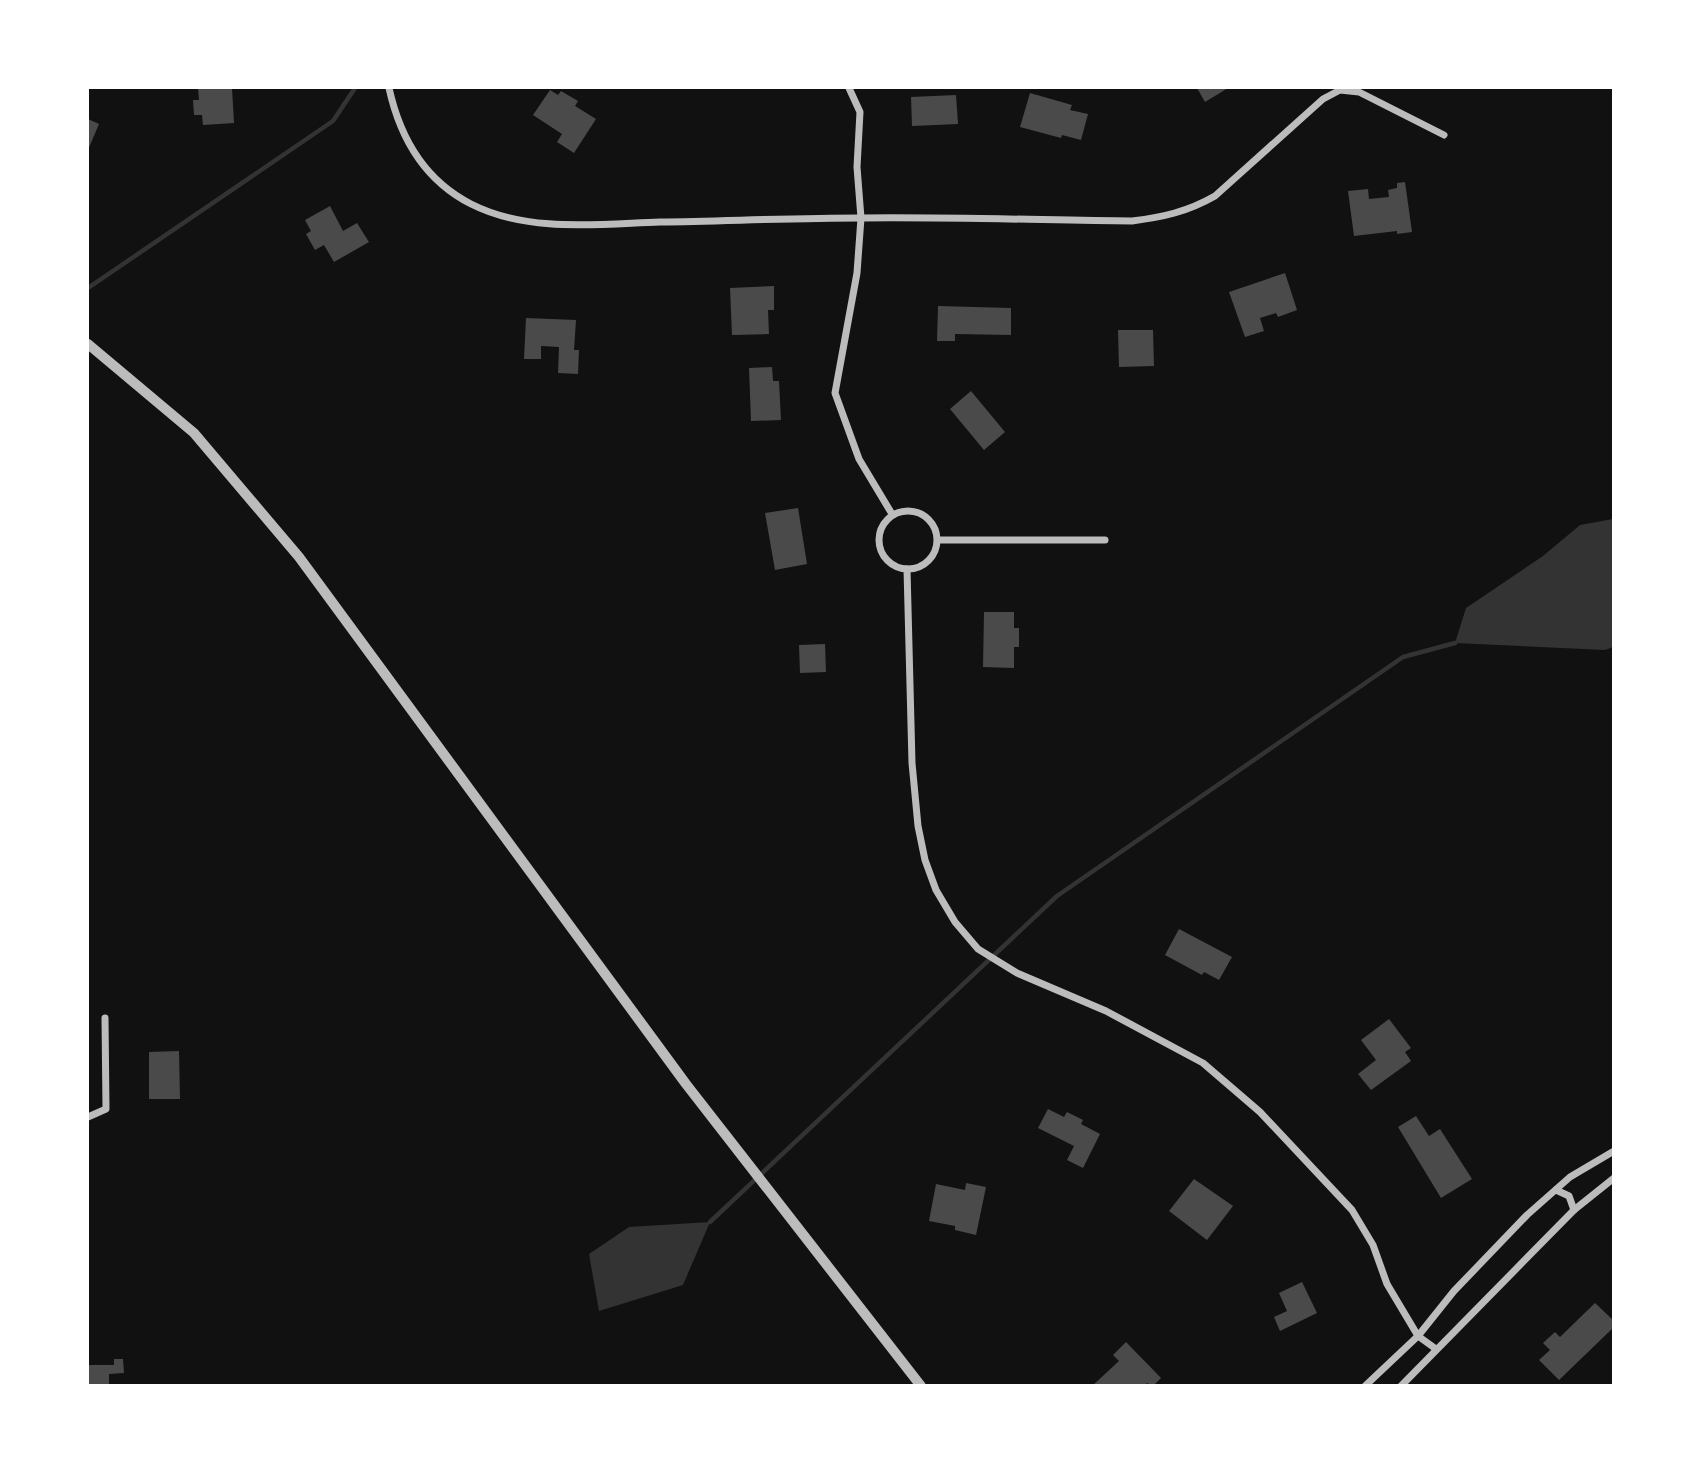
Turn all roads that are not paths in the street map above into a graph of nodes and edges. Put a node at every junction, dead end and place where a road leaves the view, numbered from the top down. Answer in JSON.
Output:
{"nodes":[{"id":1,"x":389,"y":88,"type":"edge"},
{"id":2,"x":849,"y":88,"type":"edge"},
{"id":3,"x":1339,"y":89,"type":"edge"},
{"id":4,"x":1444,"y":135,"type":"dead end"},
{"id":5,"x":861,"y":218,"type":"junction"},
{"id":6,"x":88,"y":344,"type":"edge"},
{"id":7,"x":892,"y":514,"type":"junction"},
{"id":8,"x":938,"y":540,"type":"junction"},
{"id":9,"x":1105,"y":540,"type":"dead end"},
{"id":10,"x":907,"y":569,"type":"junction"},
{"id":11,"x":105,"y":1018,"type":"dead end"},
{"id":12,"x":88,"y":1117,"type":"edge"},
{"id":13,"x":1614,"y":1151,"type":"edge"},
{"id":14,"x":1614,"y":1178,"type":"edge"},
{"id":15,"x":1556,"y":1190,"type":"junction"},
{"id":16,"x":1574,"y":1210,"type":"junction"},
{"id":17,"x":1418,"y":1336,"type":"junction"},
{"id":18,"x":1436,"y":1349,"type":"junction"},
{"id":19,"x":921,"y":1385,"type":"edge"},
{"id":20,"x":1365,"y":1385,"type":"edge"},
{"id":21,"x":1401,"y":1385,"type":"edge"}],
"edges":[{"from":1,"to":5,"type":"street"},
{"from":2,"to":5,"type":"street"},
{"from":3,"to":4,"type":"street"},
{"from":3,"to":5,"type":"street"},
{"from":5,"to":7,"type":"street"},
{"from":6,"to":19,"type":"street"},
{"from":7,"to":8,"type":"street"},
{"from":7,"to":10,"type":"street"},
{"from":8,"to":9,"type":"street"},
{"from":8,"to":10,"type":"street"},
{"from":10,"to":17,"type":"street"},
{"from":11,"to":12,"type":"street"},
{"from":13,"to":15,"type":"street"},
{"from":14,"to":16,"type":"street"},
{"from":15,"to":16,"type":"street"},
{"from":15,"to":17,"type":"street"},
{"from":16,"to":18,"type":"street"},
{"from":17,"to":18,"type":"street"},
{"from":17,"to":20,"type":"street"},
{"from":18,"to":21,"type":"street"}]}
